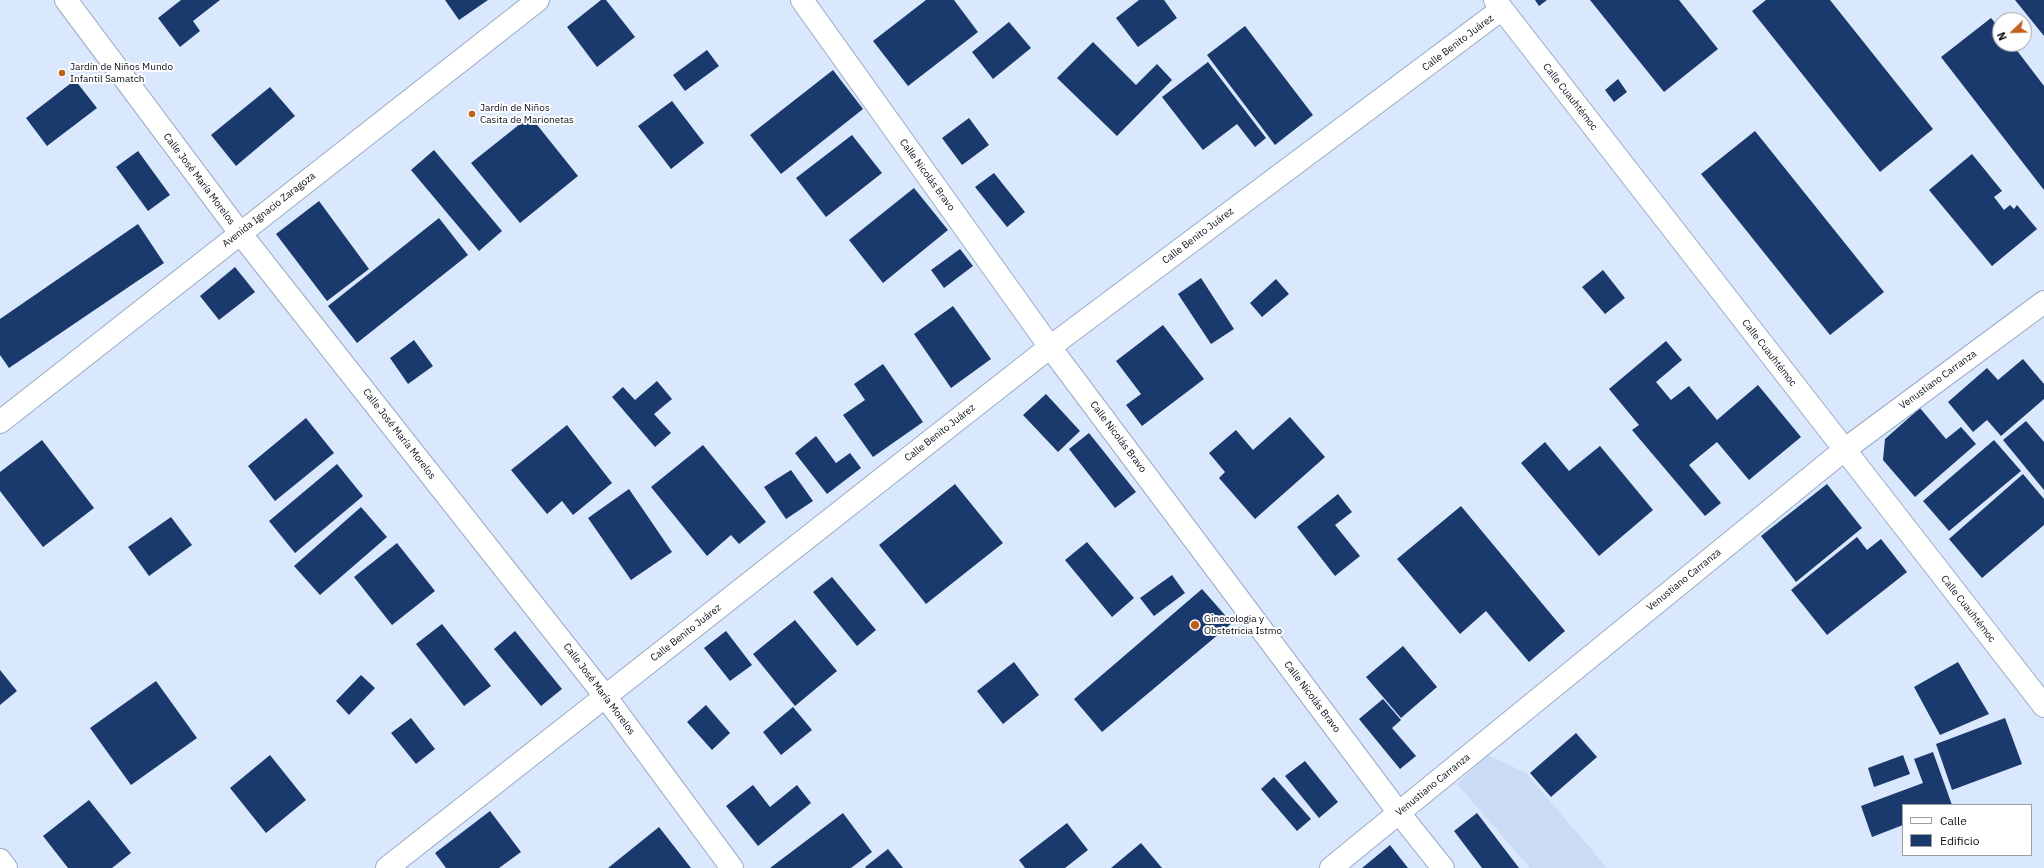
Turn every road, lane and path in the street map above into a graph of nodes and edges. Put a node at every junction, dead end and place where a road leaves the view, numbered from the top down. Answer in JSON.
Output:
{"nodes":[{"id":1,"x":66,"y":0,"type":"edge"},
{"id":2,"x":538,"y":0,"type":"edge"},
{"id":3,"x":802,"y":0,"type":"edge"},
{"id":4,"x":1499,"y":5,"type":"edge"},
{"id":5,"x":240,"y":233,"type":"junction"},
{"id":6,"x":2044,"y":302,"type":"edge"},
{"id":7,"x":1050,"y":347,"type":"junction"},
{"id":8,"x":0,"y":422,"type":"edge"},
{"id":9,"x":1844,"y":450,"type":"junction"},
{"id":10,"x":605,"y":696,"type":"junction"},
{"id":11,"x":2044,"y":706,"type":"edge"},
{"id":12,"x":1399,"y":813,"type":"junction"},
{"id":13,"x":0,"y":860,"type":"edge"},
{"id":14,"x":6,"y":868,"type":"edge"},
{"id":15,"x":387,"y":868,"type":"edge"},
{"id":16,"x":732,"y":868,"type":"edge"},
{"id":17,"x":1331,"y":868,"type":"edge"},
{"id":18,"x":1442,"y":868,"type":"edge"}],
"edges":[{"from":1,"to":5,"type":"street","name":"Calle José María Morelos"},
{"from":2,"to":5,"type":"street","name":"Avenida Ignacio Zaragoza"},
{"from":3,"to":7,"type":"street","name":"Calle Nicolás Bravo"},
{"from":4,"to":7,"type":"street","name":"Calle Benito Juárez"},
{"from":4,"to":9,"type":"street","name":"Calle Cuauhtémoc"},
{"from":5,"to":8,"type":"street","name":"Avenida Ignacio Zaragoza"},
{"from":5,"to":10,"type":"street","name":"Calle José María Morelos"},
{"from":6,"to":9,"type":"street","name":"Venustiano Carranza"},
{"from":7,"to":10,"type":"street","name":"Calle Benito Juárez"},
{"from":7,"to":12,"type":"street","name":"Calle Nicolás Bravo"},
{"from":9,"to":11,"type":"street","name":"Calle Cuauhtémoc"},
{"from":9,"to":12,"type":"street","name":"Venustiano Carranza"},
{"from":10,"to":15,"type":"street","name":"Calle Benito Juárez"},
{"from":10,"to":16,"type":"street","name":"Calle José María Morelos"},
{"from":12,"to":17,"type":"street","name":"Venustiano Carranza"},
{"from":12,"to":18,"type":"street","name":"Calle Nicolás Bravo"},
{"from":13,"to":14,"type":"street"}]}
